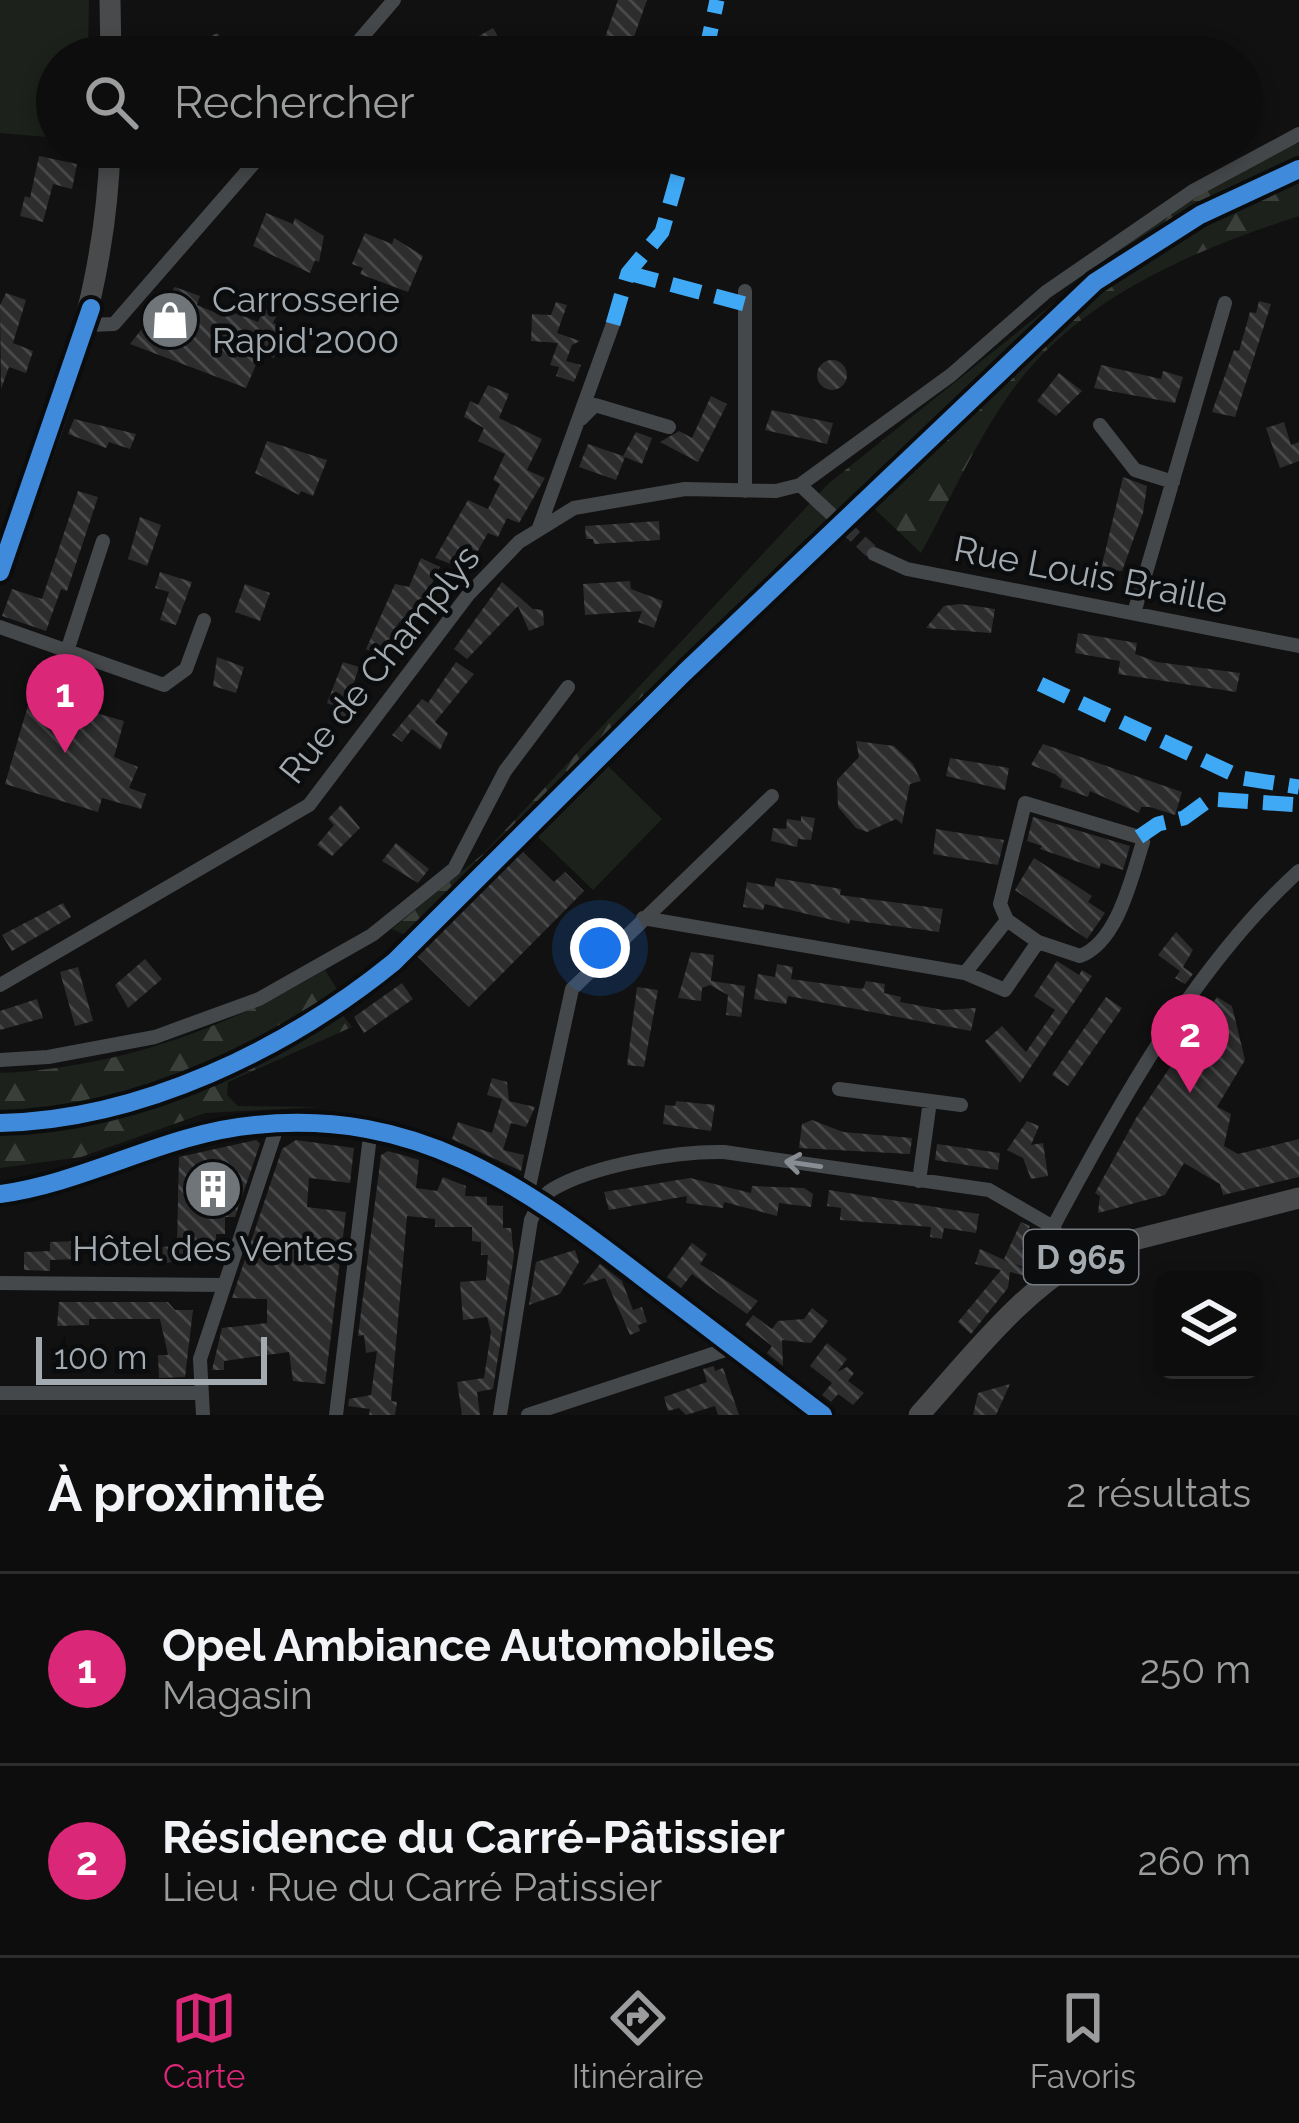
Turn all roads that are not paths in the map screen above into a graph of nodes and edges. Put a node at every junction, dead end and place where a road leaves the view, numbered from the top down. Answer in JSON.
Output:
{"nodes":[{"id":1,"x":110,"y":0,"type":"edge"},
{"id":2,"x":394,"y":0,"type":"edge"},
{"id":3,"x":111,"y":36,"type":"edge"},
{"id":4,"x":363,"y":36,"type":"edge"},
{"id":5,"x":1299,"y":134,"type":"edge"},
{"id":6,"x":1263,"y":153,"type":"edge"},
{"id":7,"x":109,"y":168,"type":"edge"},
{"id":8,"x":250,"y":168,"type":"edge"},
{"id":9,"x":1236,"y":168,"type":"edge"},
{"id":10,"x":745,"y":291,"type":"dead end"},
{"id":11,"x":1225,"y":303,"type":"dead end"},
{"id":12,"x":613,"y":324,"type":"dead end"},
{"id":13,"x":88,"y":325,"type":"junction"},
{"id":14,"x":580,"y":420,"type":"junction"},
{"id":15,"x":1100,"y":425,"type":"dead end"},
{"id":16,"x":670,"y":428,"type":"dead end"},
{"id":17,"x":1173,"y":482,"type":"junction"},
{"id":18,"x":800,"y":485,"type":"junction"},
{"id":19,"x":745,"y":491,"type":"junction"},
{"id":20,"x":830,"y":513,"type":"tunnel mouth"},
{"id":21,"x":539,"y":530,"type":"junction"},
{"id":22,"x":103,"y":541,"type":"dead end"},
{"id":23,"x":874,"y":554,"type":"tunnel mouth"},
{"id":24,"x":0,"y":572,"type":"edge"},
{"id":25,"x":1134,"y":614,"type":"junction"},
{"id":26,"x":204,"y":620,"type":"dead end"},
{"id":27,"x":0,"y":627,"type":"edge"},
{"id":28,"x":1299,"y":646,"type":"edge"},
{"id":29,"x":68,"y":651,"type":"junction"},
{"id":30,"x":568,"y":687,"type":"dead end"},
{"id":31,"x":772,"y":796,"type":"dead end"},
{"id":32,"x":1299,"y":871,"type":"edge"},
{"id":33,"x":643,"y":918,"type":"junction"},
{"id":34,"x":1007,"y":920,"type":"junction"},
{"id":35,"x":1038,"y":942,"type":"junction"},
{"id":36,"x":965,"y":974,"type":"junction"},
{"id":37,"x":0,"y":986,"type":"edge"},
{"id":38,"x":0,"y":1060,"type":"edge"},
{"id":39,"x":839,"y":1090,"type":"dead end"},
{"id":40,"x":930,"y":1101,"type":"junction"},
{"id":41,"x":962,"y":1105,"type":"dead end"},
{"id":42,"x":278,"y":1124,"type":"junction"},
{"id":43,"x":371,"y":1128,"type":"junction"},
{"id":44,"x":919,"y":1181,"type":"junction"},
{"id":45,"x":0,"y":1194,"type":"edge"},
{"id":46,"x":534,"y":1196,"type":"junction"},
{"id":47,"x":1299,"y":1198,"type":"edge"},
{"id":48,"x":1053,"y":1226,"type":"junction"},
{"id":49,"x":1073,"y":1261,"type":"junction"},
{"id":50,"x":0,"y":1283,"type":"edge"},
{"id":51,"x":224,"y":1285,"type":"junction"},
{"id":52,"x":734,"y":1347,"type":"junction"},
{"id":53,"x":0,"y":1393,"type":"edge"},
{"id":54,"x":202,"y":1393,"type":"junction"},
{"id":55,"x":203,"y":1415,"type":"edge"},
{"id":56,"x":336,"y":1415,"type":"edge"},
{"id":57,"x":500,"y":1415,"type":"edge"},
{"id":58,"x":528,"y":1415,"type":"edge"},
{"id":59,"x":823,"y":1415,"type":"edge"},
{"id":60,"x":919,"y":1415,"type":"edge"}],
"edges":[{"from":1,"to":3,"type":"main road"},
{"from":2,"to":4,"type":"street"},
{"from":5,"to":6,"type":"street","name":"Rue de Champlys"},
{"from":7,"to":13,"type":"main road"},
{"from":8,"to":13,"type":"street"},
{"from":9,"to":18,"type":"street","name":"Rue de Champlys"},
{"from":10,"to":19,"type":"street"},
{"from":11,"to":17,"type":"street"},
{"from":12,"to":14,"type":"street"},
{"from":13,"to":24,"type":"main road"},
{"from":14,"to":16,"type":"street"},
{"from":14,"to":21,"type":"street"},
{"from":15,"to":17,"type":"street"},
{"from":17,"to":25,"type":"street"},
{"from":18,"to":19,"type":"street","name":"Rue de Champlys"},
{"from":18,"to":20,"type":"street"},
{"from":19,"to":21,"type":"street","name":"Rue de Champlys"},
{"from":21,"to":37,"type":"street","name":"Rue de Champlys"},
{"from":22,"to":29,"type":"street"},
{"from":23,"to":25,"type":"street","name":"Rue Louis Braille"},
{"from":25,"to":28,"type":"street","name":"Rue Louis Braille"},
{"from":26,"to":29,"type":"street"},
{"from":27,"to":29,"type":"street"},
{"from":30,"to":38,"type":"street"},
{"from":31,"to":33,"type":"street"},
{"from":32,"to":48,"type":"street"},
{"from":33,"to":36,"type":"street"},
{"from":33,"to":46,"type":"street"},
{"from":34,"to":35,"type":"street"},
{"from":34,"to":35,"type":"street"},
{"from":34,"to":36,"type":"street"},
{"from":35,"to":36,"type":"street"},
{"from":39,"to":40,"type":"street"},
{"from":40,"to":41,"type":"street"},
{"from":40,"to":44,"type":"street"},
{"from":42,"to":43,"type":"main road"},
{"from":42,"to":45,"type":"main road"},
{"from":42,"to":51,"type":"street"},
{"from":43,"to":46,"type":"main road"},
{"from":43,"to":56,"type":"street"},
{"from":44,"to":46,"type":"street","one_way":true},
{"from":44,"to":48,"type":"street"},
{"from":46,"to":52,"type":"main road"},
{"from":46,"to":57,"type":"street"},
{"from":47,"to":49,"type":"main road","number":"D 965"},
{"from":48,"to":49,"type":"street"},
{"from":49,"to":60,"type":"main road","number":"D 965"},
{"from":50,"to":51,"type":"street"},
{"from":51,"to":54,"type":"street"},
{"from":52,"to":58,"type":"street"},
{"from":52,"to":59,"type":"main road"},
{"from":53,"to":54,"type":"street"},
{"from":54,"to":55,"type":"street"}]}
